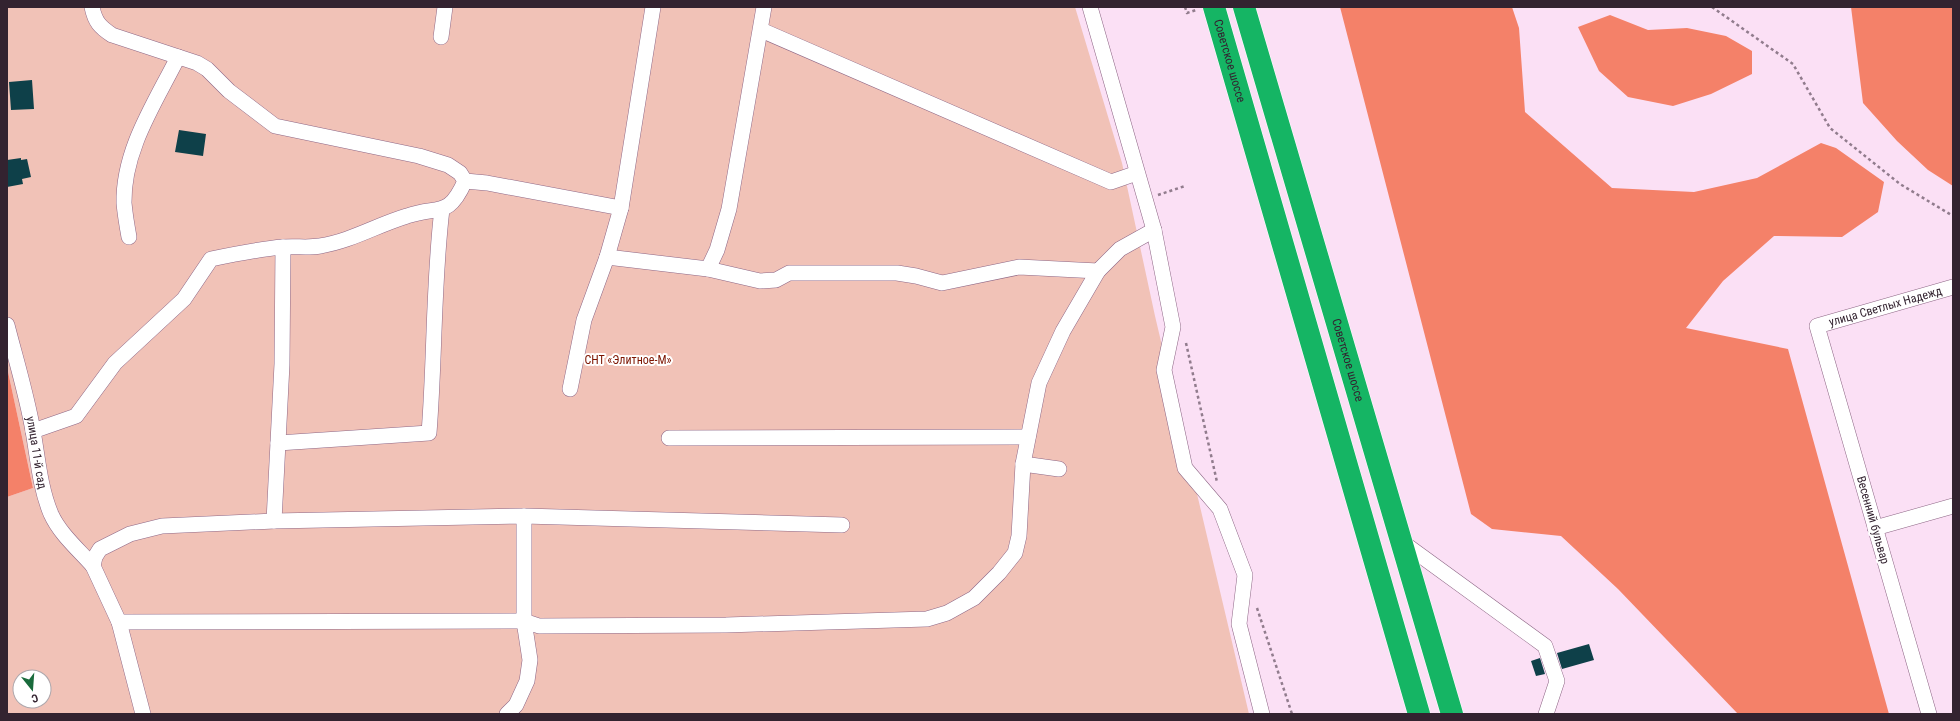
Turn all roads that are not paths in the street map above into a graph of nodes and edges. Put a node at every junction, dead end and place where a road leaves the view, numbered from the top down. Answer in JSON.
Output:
{"nodes":[{"id":1,"x":92,"y":7,"type":"edge"},
{"id":2,"x":445,"y":7,"type":"edge"},
{"id":3,"x":653,"y":7,"type":"edge"},
{"id":4,"x":764,"y":7,"type":"edge"},
{"id":5,"x":1090,"y":7,"type":"edge"},
{"id":6,"x":1214,"y":7,"type":"edge"},
{"id":7,"x":1244,"y":7,"type":"edge"},
{"id":8,"x":761,"y":30,"type":"junction"},
{"id":9,"x":440,"y":37,"type":"dead end"},
{"id":10,"x":178,"y":57,"type":"junction"},
{"id":11,"x":1137,"y":173,"type":"junction"},
{"id":12,"x":465,"y":181,"type":"junction"},
{"id":13,"x":621,"y":208,"type":"junction"},
{"id":14,"x":442,"y":209,"type":"junction"},
{"id":15,"x":1154,"y":230,"type":"junction"},
{"id":16,"x":129,"y":237,"type":"dead end"},
{"id":17,"x":283,"y":247,"type":"junction"},
{"id":18,"x":607,"y":257,"type":"junction"},
{"id":19,"x":708,"y":269,"type":"junction"},
{"id":20,"x":1098,"y":271,"type":"junction"},
{"id":21,"x":1953,"y":287,"type":"edge"},
{"id":22,"x":7,"y":325,"type":"edge"},
{"id":23,"x":1817,"y":326,"type":"joint"},
{"id":24,"x":570,"y":389,"type":"dead end"},
{"id":25,"x":33,"y":431,"type":"junction"},
{"id":26,"x":1028,"y":437,"type":"junction"},
{"id":27,"x":669,"y":438,"type":"dead end"},
{"id":28,"x":278,"y":443,"type":"junction"},
{"id":29,"x":1023,"y":464,"type":"junction"},
{"id":30,"x":1059,"y":469,"type":"dead end"},
{"id":31,"x":1953,"y":506,"type":"edge"},
{"id":32,"x":524,"y":516,"type":"junction"},
{"id":33,"x":274,"y":521,"type":"junction"},
{"id":34,"x":842,"y":525,"type":"dead end"},
{"id":35,"x":1875,"y":528,"type":"junction"},
{"id":36,"x":1402,"y":542,"type":"junction"},
{"id":37,"x":94,"y":566,"type":"junction"},
{"id":38,"x":524,"y":621,"type":"junction"},
{"id":39,"x":119,"y":622,"type":"junction"},
{"id":40,"x":143,"y":714,"type":"edge"},
{"id":41,"x":507,"y":714,"type":"edge"},
{"id":42,"x":1262,"y":714,"type":"edge"},
{"id":43,"x":1419,"y":714,"type":"edge"},
{"id":44,"x":1452,"y":714,"type":"edge"},
{"id":45,"x":1546,"y":714,"type":"edge"},
{"id":46,"x":1929,"y":714,"type":"edge"}],
"edges":[{"from":1,"to":10,"type":"street"},
{"from":2,"to":9,"type":"street"},
{"from":3,"to":13,"type":"street"},
{"from":4,"to":8,"type":"street"},
{"from":5,"to":11,"type":"street"},
{"from":6,"to":43,"type":"highway","name":"Советское шоссе"},
{"from":7,"to":36,"type":"highway","name":"Советское шоссе"},
{"from":8,"to":11,"type":"street"},
{"from":8,"to":19,"type":"street"},
{"from":10,"to":12,"type":"street"},
{"from":10,"to":16,"type":"street"},
{"from":11,"to":15,"type":"street"},
{"from":12,"to":13,"type":"street"},
{"from":12,"to":14,"type":"street"},
{"from":13,"to":18,"type":"street"},
{"from":14,"to":17,"type":"street"},
{"from":14,"to":28,"type":"street"},
{"from":15,"to":20,"type":"street"},
{"from":15,"to":42,"type":"street"},
{"from":17,"to":25,"type":"street"},
{"from":17,"to":28,"type":"street"},
{"from":18,"to":19,"type":"street"},
{"from":18,"to":24,"type":"street"},
{"from":19,"to":20,"type":"street"},
{"from":20,"to":26,"type":"street"},
{"from":21,"to":23,"type":"street","name":"улица Светлых Надежд"},
{"from":22,"to":25,"type":"street","name":"улица 11-й сад"},
{"from":23,"to":35,"type":"street","name":"Весенний бульвар"},
{"from":25,"to":37,"type":"street","name":"улица 11-й сад"},
{"from":26,"to":27,"type":"street"},
{"from":26,"to":29,"type":"street"},
{"from":28,"to":33,"type":"street"},
{"from":29,"to":30,"type":"street"},
{"from":29,"to":38,"type":"street"},
{"from":31,"to":35,"type":"street"},
{"from":32,"to":33,"type":"street"},
{"from":32,"to":34,"type":"street"},
{"from":32,"to":38,"type":"street"},
{"from":33,"to":37,"type":"street"},
{"from":35,"to":46,"type":"street","name":"Весенний бульвар"},
{"from":36,"to":44,"type":"highway","name":"Советское шоссе"},
{"from":36,"to":45,"type":"street"},
{"from":37,"to":39,"type":"street"},
{"from":38,"to":39,"type":"street"},
{"from":38,"to":41,"type":"street"},
{"from":39,"to":40,"type":"street"}]}
